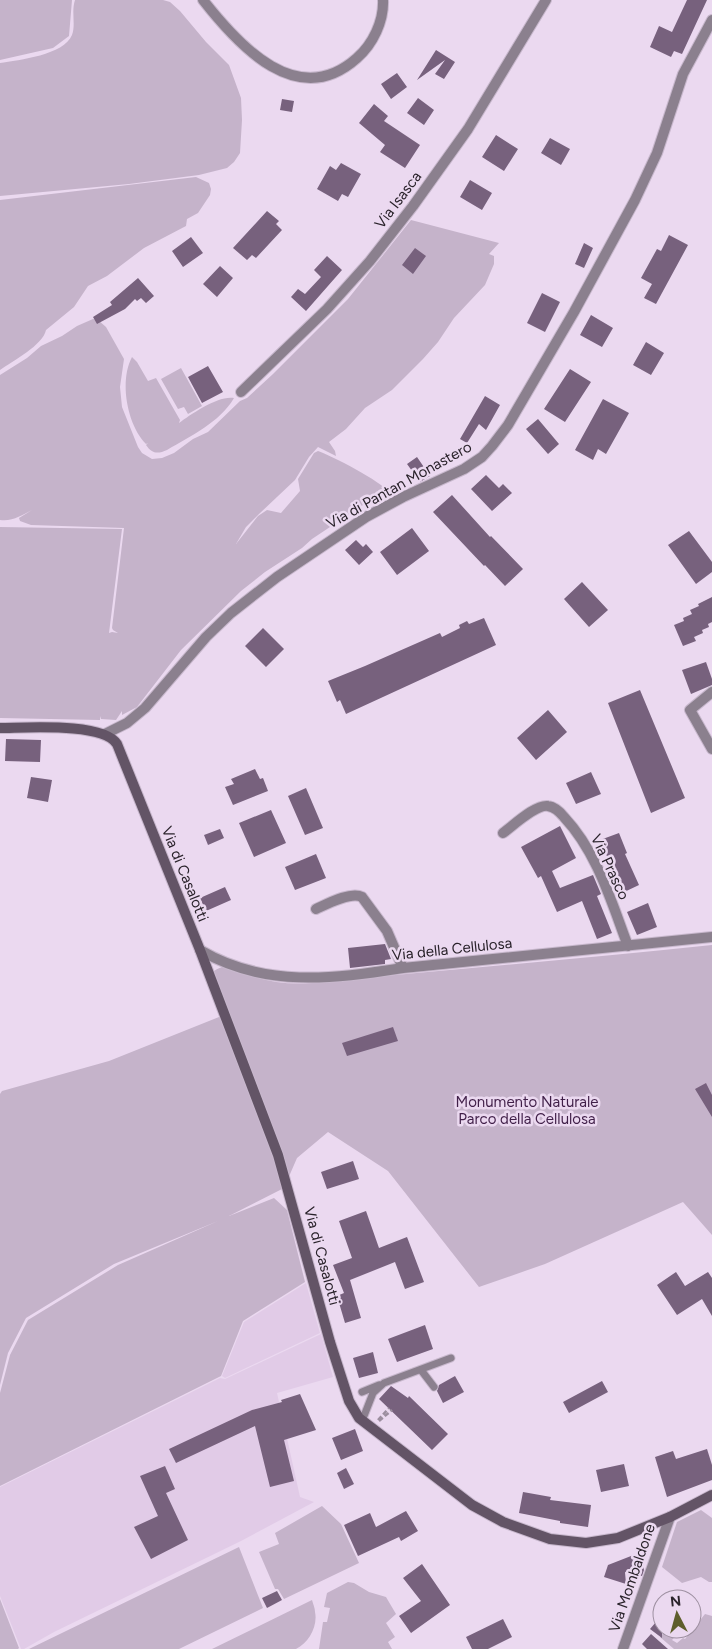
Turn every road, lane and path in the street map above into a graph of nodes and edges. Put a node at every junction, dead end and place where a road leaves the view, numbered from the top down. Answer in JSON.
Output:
{"nodes":[{"id":1,"x":203,"y":0,"type":"edge"},
{"id":2,"x":383,"y":0,"type":"edge"},
{"id":3,"x":546,"y":0,"type":"edge"},
{"id":4,"x":712,"y":20,"type":"edge"},
{"id":5,"x":241,"y":392,"type":"dead end"},
{"id":6,"x":712,"y":692,"type":"edge"},
{"id":7,"x":0,"y":728,"type":"edge"},
{"id":8,"x":105,"y":734,"type":"junction"},
{"id":9,"x":712,"y":749,"type":"edge"},
{"id":10,"x":503,"y":832,"type":"dead end"},
{"id":11,"x":316,"y":909,"type":"dead end"},
{"id":12,"x":712,"y":937,"type":"edge"},
{"id":13,"x":628,"y":946,"type":"junction"},
{"id":14,"x":200,"y":950,"type":"junction"},
{"id":15,"x":403,"y":968,"type":"junction"},
{"id":16,"x":451,"y":1358,"type":"dead end"},
{"id":17,"x":421,"y":1370,"type":"junction"},
{"id":18,"x":384,"y":1383,"type":"junction"},
{"id":19,"x":434,"y":1387,"type":"dead end"},
{"id":20,"x":362,"y":1392,"type":"dead end"},
{"id":21,"x":389,"y":1408,"type":"dead end"},
{"id":22,"x":392,"y":1410,"type":"dead end"},
{"id":23,"x":362,"y":1420,"type":"junction"},
{"id":24,"x":712,"y":1495,"type":"edge"},
{"id":25,"x":670,"y":1517,"type":"junction"},
{"id":26,"x":623,"y":1649,"type":"edge"}],
"edges":[{"from":1,"to":2,"type":"street"},
{"from":3,"to":5,"type":"street","name":"Via Isasca"},
{"from":4,"to":8,"type":"street","name":"Via di Pantan Monastero"},
{"from":6,"to":9,"type":"street"},
{"from":7,"to":8,"type":"street"},
{"from":8,"to":14,"type":"street","name":"Via di Casalotti"},
{"from":10,"to":13,"type":"street","name":"Via Prasco"},
{"from":11,"to":15,"type":"street"},
{"from":12,"to":13,"type":"street","name":"Via della Cellulosa"},
{"from":13,"to":15,"type":"street","name":"Via della Cellulosa"},
{"from":14,"to":15,"type":"street","name":"Via della Cellulosa"},
{"from":14,"to":23,"type":"street","name":"Via di Casalotti"},
{"from":16,"to":17,"type":"lane"},
{"from":17,"to":18,"type":"lane"},
{"from":17,"to":19,"type":"lane"},
{"from":18,"to":20,"type":"lane"},
{"from":18,"to":23,"type":"lane"},
{"from":21,"to":22,"type":"path"},
{"from":23,"to":25,"type":"street","name":"Via di Casalotti"},
{"from":24,"to":25,"type":"street","name":"Via di Casalotti"},
{"from":25,"to":26,"type":"street","name":"Via Mombaldone"}]}
